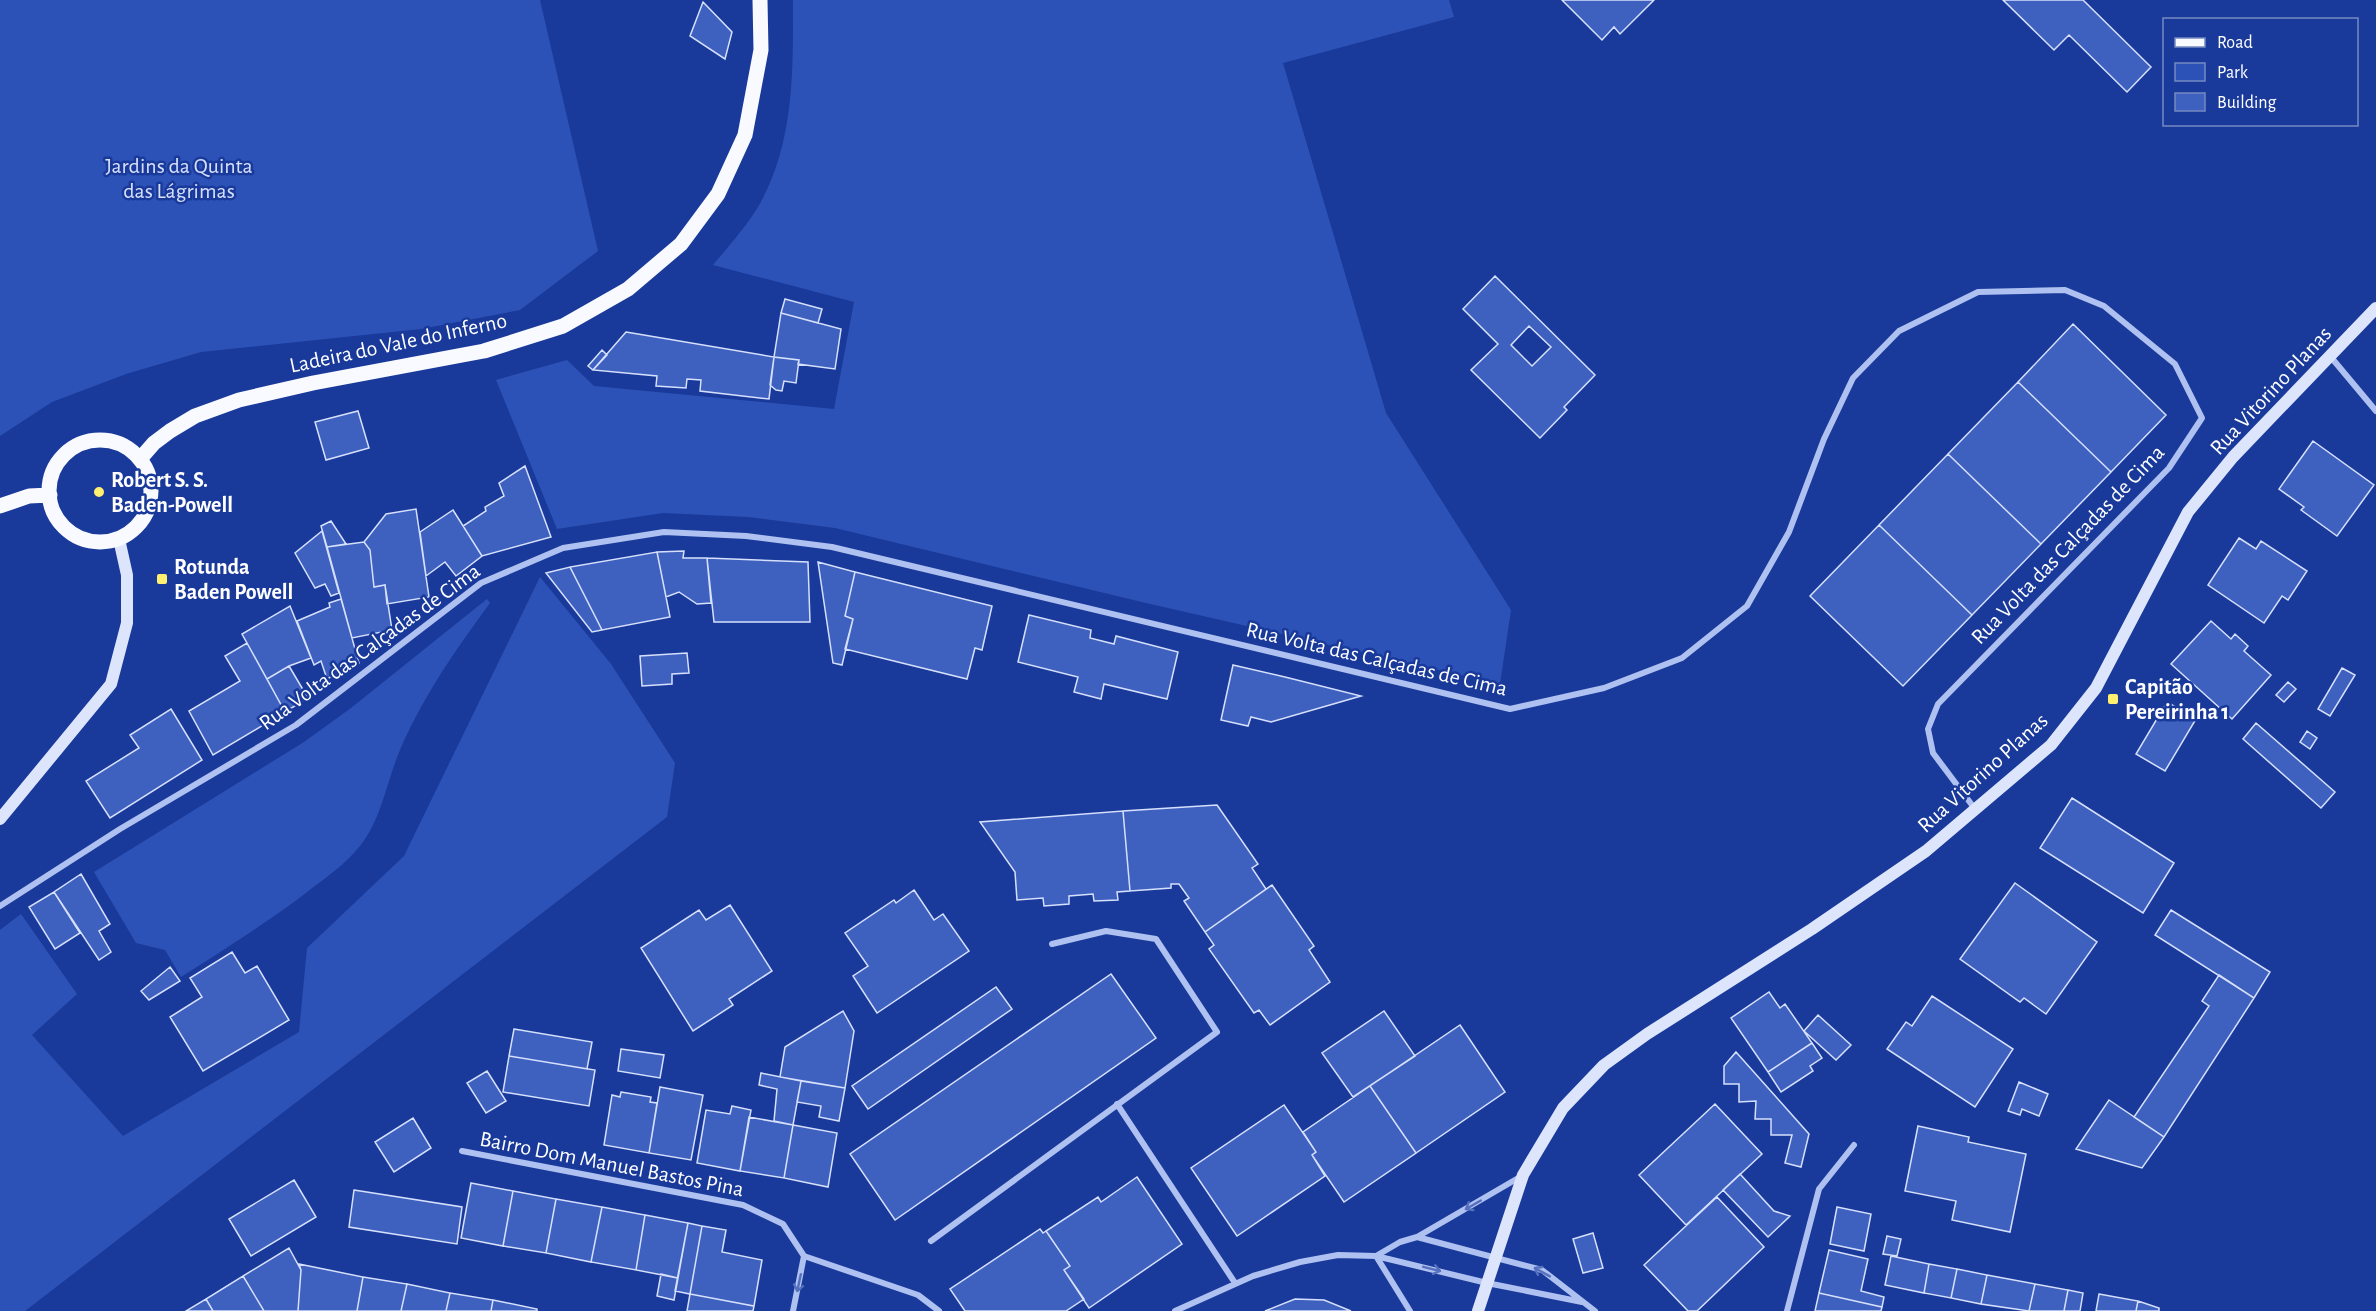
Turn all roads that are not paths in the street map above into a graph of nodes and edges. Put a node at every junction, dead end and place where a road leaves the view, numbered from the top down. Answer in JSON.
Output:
{"nodes":[{"id":1,"x":760,"y":0,"type":"edge"},
{"id":2,"x":2376,"y":308,"type":"edge"},
{"id":3,"x":2330,"y":356,"type":"junction"},
{"id":4,"x":2376,"y":411,"type":"edge"},
{"id":5,"x":140,"y":459,"type":"junction"},
{"id":6,"x":50,"y":495,"type":"junction"},
{"id":7,"x":0,"y":506,"type":"edge"},
{"id":8,"x":119,"y":539,"type":"junction"},
{"id":9,"x":1975,"y":809,"type":"junction"},
{"id":10,"x":0,"y":819,"type":"edge"},
{"id":11,"x":0,"y":906,"type":"edge"},
{"id":12,"x":1052,"y":944,"type":"dead end"},
{"id":13,"x":1117,"y":1104,"type":"junction"},
{"id":14,"x":1854,"y":1145,"type":"dead end"},
{"id":15,"x":462,"y":1151,"type":"dead end"},
{"id":16,"x":1523,"y":1175,"type":"junction"},
{"id":17,"x":1417,"y":1237,"type":"junction"},
{"id":18,"x":931,"y":1241,"type":"dead end"},
{"id":19,"x":804,"y":1256,"type":"junction"},
{"id":20,"x":1376,"y":1256,"type":"junction"},
{"id":21,"x":1496,"y":1257,"type":"junction"},
{"id":22,"x":1235,"y":1283,"type":"junction"},
{"id":23,"x":1487,"y":1283,"type":"junction"},
{"id":24,"x":1582,"y":1302,"type":"junction"},
{"id":25,"x":793,"y":1311,"type":"edge"},
{"id":26,"x":939,"y":1311,"type":"edge"},
{"id":27,"x":1175,"y":1311,"type":"edge"},
{"id":28,"x":1410,"y":1311,"type":"edge"},
{"id":29,"x":1478,"y":1311,"type":"edge"},
{"id":30,"x":1595,"y":1311,"type":"edge"},
{"id":31,"x":1787,"y":1311,"type":"edge"}],
"edges":[{"from":1,"to":5,"type":"main road","name":"Ladeira do Vale do Inferno"},
{"from":2,"to":3,"type":"street","name":"Rua Vitorino Planas"},
{"from":3,"to":4,"type":"street"},
{"from":3,"to":9,"type":"street","name":"Rua Vitorino Planas"},
{"from":5,"to":6,"type":"main road"},
{"from":5,"to":8,"type":"main road"},
{"from":6,"to":7,"type":"main road"},
{"from":6,"to":8,"type":"main road"},
{"from":8,"to":10,"type":"street"},
{"from":9,"to":11,"type":"street","name":"Rua Volta das Calçadas de Cima"},
{"from":9,"to":16,"type":"street","name":"Rua Vitorino Planas"},
{"from":12,"to":13,"type":"street"},
{"from":13,"to":18,"type":"street"},
{"from":13,"to":22,"type":"street"},
{"from":14,"to":31,"type":"street"},
{"from":15,"to":19,"type":"street","name":"Bairro Dom Manuel Bastos Pina"},
{"from":16,"to":17,"type":"street","name":"Rua Vitorino Planas","one_way":true},
{"from":16,"to":21,"type":"street","name":"Rua Vitorino Planas"},
{"from":17,"to":20,"type":"street","name":"Rua Vitorino Planas"},
{"from":17,"to":21,"type":"street"},
{"from":19,"to":25,"type":"street","one_way":true},
{"from":19,"to":26,"type":"street"},
{"from":20,"to":22,"type":"street"},
{"from":20,"to":23,"type":"street","one_way":true},
{"from":20,"to":28,"type":"street"},
{"from":21,"to":23,"type":"street","name":"Rua Vitorino Planas"},
{"from":24,"to":21,"type":"street","one_way":true},
{"from":22,"to":27,"type":"street"},
{"from":23,"to":24,"type":"street"},
{"from":23,"to":29,"type":"street","name":"Rua Vitorino Planas"},
{"from":24,"to":30,"type":"street"}]}
